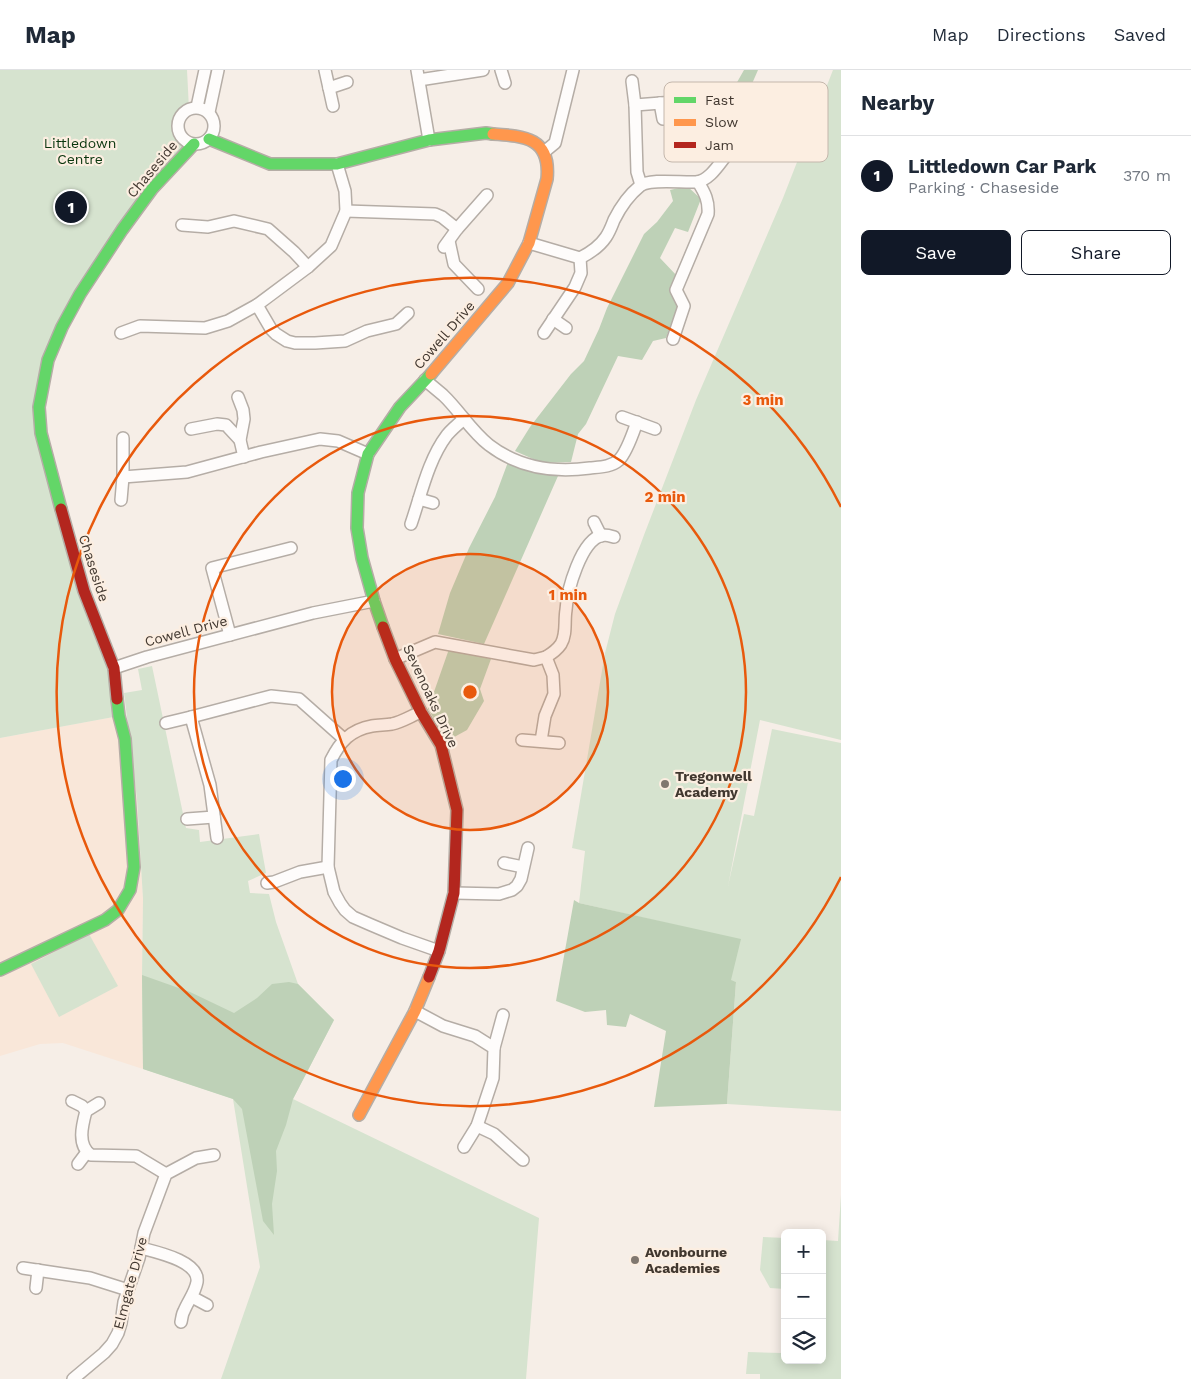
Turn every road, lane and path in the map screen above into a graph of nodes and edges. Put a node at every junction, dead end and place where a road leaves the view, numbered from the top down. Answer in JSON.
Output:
{"nodes":[{"id":1,"x":205,"y":70,"type":"edge"},
{"id":2,"x":218,"y":70,"type":"edge"},
{"id":3,"x":325,"y":70,"type":"edge"},
{"id":4,"x":484,"y":70,"type":"edge"},
{"id":5,"x":501,"y":70,"type":"edge"},
{"id":6,"x":573,"y":70,"type":"edge"},
{"id":7,"x":418,"y":75,"type":"edge"},
{"id":8,"x":632,"y":81,"type":"dead end"},
{"id":9,"x":347,"y":82,"type":"dead end"},
{"id":10,"x":505,"y":83,"type":"dead end"},
{"id":11,"x":329,"y":88,"type":"junction"},
{"id":12,"x":660,"y":103,"type":"junction"},
{"id":13,"x":664,"y":103,"type":"edge"},
{"id":14,"x":635,"y":105,"type":"junction"},
{"id":15,"x":334,"y":106,"type":"dead end"},
{"id":16,"x":197,"y":107,"type":"junction"},
{"id":17,"x":208,"y":112,"type":"junction"},
{"id":18,"x":663,"y":119,"type":"dead end"},
{"id":19,"x":213,"y":139,"type":"junction"},
{"id":20,"x":428,"y":140,"type":"junction"},
{"id":21,"x":194,"y":144,"type":"junction"},
{"id":22,"x":544,"y":152,"type":"junction"},
{"id":23,"x":723,"y":162,"type":"edge"},
{"id":24,"x":337,"y":164,"type":"junction"},
{"id":25,"x":698,"y":182,"type":"junction"},
{"id":26,"x":641,"y":185,"type":"junction"},
{"id":27,"x":487,"y":195,"type":"dead end"},
{"id":28,"x":346,"y":211,"type":"junction"},
{"id":29,"x":182,"y":226,"type":"dead end"},
{"id":30,"x":457,"y":229,"type":"junction"},
{"id":31,"x":529,"y":243,"type":"junction"},
{"id":32,"x":580,"y":258,"type":"junction"},
{"id":33,"x":308,"y":267,"type":"junction"},
{"id":34,"x":478,"y":289,"type":"dead end"},
{"id":35,"x":257,"y":305,"type":"junction"},
{"id":36,"x":408,"y":313,"type":"dead end"},
{"id":37,"x":553,"y":320,"type":"junction"},
{"id":38,"x":566,"y":328,"type":"dead end"},
{"id":39,"x":121,"y":333,"type":"dead end"},
{"id":40,"x":544,"y":333,"type":"dead end"},
{"id":41,"x":673,"y":339,"type":"dead end"},
{"id":42,"x":425,"y":380,"type":"junction"},
{"id":43,"x":238,"y":397,"type":"dead end"},
{"id":44,"x":622,"y":417,"type":"dead end"},
{"id":45,"x":464,"y":419,"type":"junction"},
{"id":46,"x":637,"y":422,"type":"junction"},
{"id":47,"x":655,"y":428,"type":"dead end"},
{"id":48,"x":190,"y":429,"type":"dead end"},
{"id":49,"x":123,"y":438,"type":"dead end"},
{"id":50,"x":240,"y":440,"type":"junction"},
{"id":51,"x":368,"y":454,"type":"junction"},
{"id":52,"x":244,"y":457,"type":"junction"},
{"id":53,"x":124,"y":477,"type":"junction"},
{"id":54,"x":419,"y":499,"type":"junction"},
{"id":55,"x":121,"y":500,"type":"dead end"},
{"id":56,"x":433,"y":503,"type":"dead end"},
{"id":57,"x":594,"y":522,"type":"dead end"},
{"id":58,"x":411,"y":524,"type":"dead end"},
{"id":59,"x":600,"y":536,"type":"junction"},
{"id":60,"x":614,"y":537,"type":"dead end"},
{"id":61,"x":291,"y":548,"type":"dead end"},
{"id":62,"x":374,"y":601,"type":"junction"},
{"id":63,"x":230,"y":635,"type":"junction"},
{"id":64,"x":546,"y":656,"type":"junction"},
{"id":65,"x":395,"y":659,"type":"junction"},
{"id":66,"x":114,"y":668,"type":"junction"},
{"id":67,"x":421,"y":712,"type":"junction"},
{"id":68,"x":191,"y":717,"type":"junction"},
{"id":69,"x":166,"y":723,"type":"dead end"},
{"id":70,"x":344,"y":738,"type":"junction"},
{"id":71,"x":522,"y":740,"type":"dead end"},
{"id":72,"x":541,"y":741,"type":"junction"},
{"id":73,"x":558,"y":742,"type":"dead end"},
{"id":74,"x":214,"y":817,"type":"junction"},
{"id":75,"x":187,"y":819,"type":"dead end"},
{"id":76,"x":216,"y":838,"type":"dead end"},
{"id":77,"x":528,"y":848,"type":"dead end"},
{"id":78,"x":504,"y":863,"type":"dead end"},
{"id":79,"x":328,"y":867,"type":"junction"},
{"id":80,"x":522,"y":867,"type":"junction"},
{"id":81,"x":267,"y":883,"type":"dead end"},
{"id":82,"x":454,"y":894,"type":"junction"},
{"id":83,"x":439,"y":951,"type":"junction"},
{"id":84,"x":0,"y":970,"type":"edge"},
{"id":85,"x":415,"y":1010,"type":"junction"},
{"id":86,"x":503,"y":1015,"type":"dead end"},
{"id":87,"x":494,"y":1048,"type":"junction"},
{"id":88,"x":72,"y":1101,"type":"dead end"},
{"id":89,"x":100,"y":1103,"type":"dead end"},
{"id":90,"x":86,"y":1111,"type":"junction"},
{"id":91,"x":359,"y":1115,"type":"dead end"},
{"id":92,"x":477,"y":1126,"type":"junction"},
{"id":93,"x":464,"y":1147,"type":"dead end"},
{"id":94,"x":87,"y":1152,"type":"junction"},
{"id":95,"x":214,"y":1155,"type":"dead end"},
{"id":96,"x":523,"y":1160,"type":"dead end"},
{"id":97,"x":78,"y":1164,"type":"dead end"},
{"id":98,"x":166,"y":1174,"type":"junction"},
{"id":99,"x":141,"y":1248,"type":"junction"},
{"id":100,"x":23,"y":1268,"type":"dead end"},
{"id":101,"x":38,"y":1270,"type":"junction"},
{"id":102,"x":36,"y":1288,"type":"dead end"},
{"id":103,"x":128,"y":1290,"type":"junction"},
{"id":104,"x":192,"y":1297,"type":"junction"},
{"id":105,"x":207,"y":1305,"type":"dead end"},
{"id":106,"x":181,"y":1322,"type":"dead end"},
{"id":107,"x":73,"y":1379,"type":"edge"}],
"edges":[{"from":1,"to":16,"type":"street"},
{"from":2,"to":17,"type":"street"},
{"from":3,"to":11,"type":"street"},
{"from":4,"to":7,"type":"street"},
{"from":5,"to":10,"type":"street"},
{"from":6,"to":22,"type":"street"},
{"from":7,"to":20,"type":"street"},
{"from":8,"to":14,"type":"street"},
{"from":9,"to":11,"type":"street"},
{"from":11,"to":15,"type":"street"},
{"from":12,"to":13,"type":"street"},
{"from":12,"to":14,"type":"street"},
{"from":12,"to":18,"type":"street"},
{"from":14,"to":26,"type":"street"},
{"from":16,"to":17,"type":"street"},
{"from":16,"to":21,"type":"street","name":"Chaseside"},
{"from":17,"to":19,"type":"street"},
{"from":19,"to":21,"type":"street","name":"Chaseside"},
{"from":19,"to":24,"type":"street"},
{"from":20,"to":22,"type":"street"},
{"from":20,"to":24,"type":"street"},
{"from":21,"to":66,"type":"street","name":"Chaseside"},
{"from":22,"to":31,"type":"street","name":"Cowell Drive"},
{"from":23,"to":25,"type":"street"},
{"from":24,"to":28,"type":"street"},
{"from":25,"to":26,"type":"street"},
{"from":25,"to":41,"type":"street"},
{"from":26,"to":32,"type":"street"},
{"from":27,"to":30,"type":"street"},
{"from":28,"to":30,"type":"street"},
{"from":28,"to":33,"type":"street"},
{"from":29,"to":33,"type":"street"},
{"from":30,"to":34,"type":"street"},
{"from":31,"to":32,"type":"street"},
{"from":31,"to":42,"type":"street","name":"Cowell Drive"},
{"from":32,"to":37,"type":"street"},
{"from":33,"to":35,"type":"street"},
{"from":35,"to":36,"type":"street"},
{"from":35,"to":39,"type":"street"},
{"from":37,"to":38,"type":"street"},
{"from":37,"to":40,"type":"street"},
{"from":42,"to":45,"type":"street"},
{"from":42,"to":51,"type":"street","name":"Cowell Drive"},
{"from":43,"to":50,"type":"street"},
{"from":44,"to":46,"type":"street"},
{"from":45,"to":46,"type":"street"},
{"from":45,"to":54,"type":"street"},
{"from":46,"to":47,"type":"street"},
{"from":48,"to":50,"type":"street"},
{"from":49,"to":53,"type":"street"},
{"from":50,"to":52,"type":"street"},
{"from":51,"to":52,"type":"street"},
{"from":51,"to":62,"type":"street","name":"Cowell Drive"},
{"from":52,"to":53,"type":"street"},
{"from":53,"to":55,"type":"street"},
{"from":54,"to":56,"type":"street"},
{"from":54,"to":58,"type":"street"},
{"from":57,"to":59,"type":"street"},
{"from":59,"to":60,"type":"street"},
{"from":59,"to":64,"type":"street"},
{"from":61,"to":63,"type":"street"},
{"from":62,"to":63,"type":"street","name":"Cowell Drive"},
{"from":62,"to":65,"type":"street","name":"Sevenoaks Drive"},
{"from":63,"to":66,"type":"street","name":"Cowell Drive"},
{"from":64,"to":65,"type":"street"},
{"from":64,"to":72,"type":"street"},
{"from":65,"to":67,"type":"street","name":"Sevenoaks Drive"},
{"from":66,"to":84,"type":"street","name":"Chaseside"},
{"from":67,"to":70,"type":"street"},
{"from":67,"to":82,"type":"street","name":"Sevenoaks Drive"},
{"from":68,"to":69,"type":"street"},
{"from":68,"to":70,"type":"street"},
{"from":68,"to":74,"type":"street"},
{"from":70,"to":79,"type":"street"},
{"from":71,"to":72,"type":"street"},
{"from":72,"to":73,"type":"street"},
{"from":74,"to":75,"type":"street"},
{"from":74,"to":76,"type":"street"},
{"from":77,"to":80,"type":"street"},
{"from":78,"to":80,"type":"street"},
{"from":79,"to":81,"type":"street"},
{"from":79,"to":83,"type":"street"},
{"from":80,"to":82,"type":"street"},
{"from":82,"to":83,"type":"street","name":"Sevenoaks Drive"},
{"from":83,"to":85,"type":"street","name":"Sevenoaks Drive"},
{"from":85,"to":87,"type":"street"},
{"from":85,"to":91,"type":"street","name":"Sevenoaks Drive"},
{"from":86,"to":87,"type":"street"},
{"from":87,"to":92,"type":"street"},
{"from":88,"to":90,"type":"street"},
{"from":89,"to":90,"type":"street"},
{"from":90,"to":94,"type":"street"},
{"from":92,"to":93,"type":"street"},
{"from":92,"to":96,"type":"street"},
{"from":94,"to":97,"type":"street"},
{"from":94,"to":98,"type":"street"},
{"from":95,"to":98,"type":"street"},
{"from":98,"to":99,"type":"street","name":"Elmgate Drive"},
{"from":99,"to":103,"type":"street","name":"Elmgate Drive"},
{"from":99,"to":104,"type":"street"},
{"from":100,"to":101,"type":"street"},
{"from":101,"to":102,"type":"street"},
{"from":101,"to":103,"type":"street"},
{"from":103,"to":107,"type":"street","name":"Elmgate Drive"},
{"from":104,"to":105,"type":"street"},
{"from":104,"to":106,"type":"street"}]}
